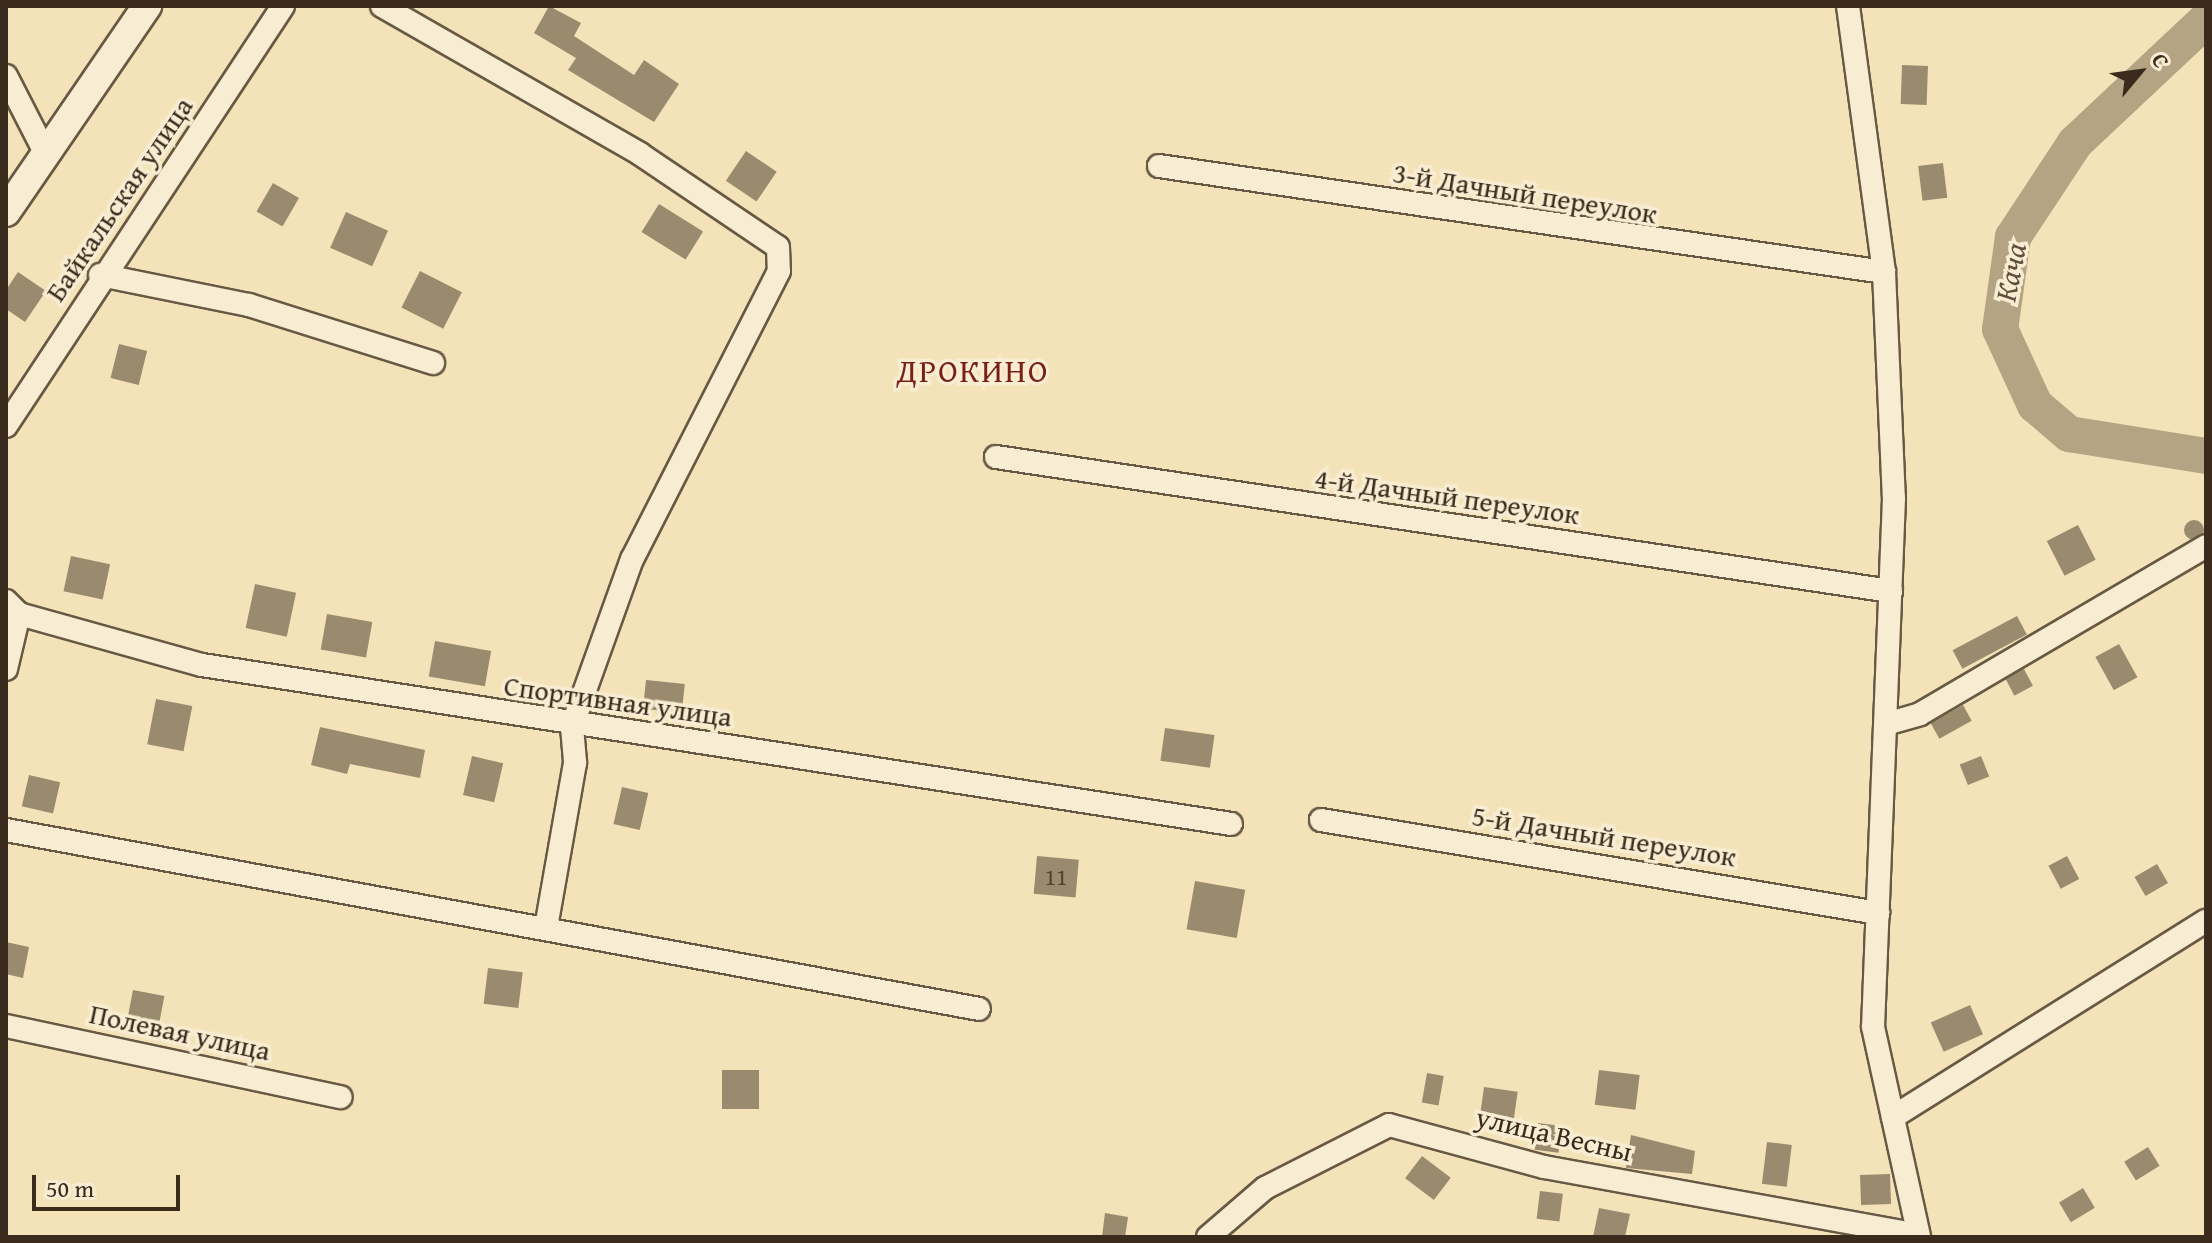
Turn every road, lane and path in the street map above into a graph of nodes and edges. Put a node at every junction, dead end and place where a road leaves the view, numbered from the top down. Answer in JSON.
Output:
{"nodes":[{"id":1,"x":147,"y":6,"type":"edge"},
{"id":2,"x":283,"y":6,"type":"edge"},
{"id":3,"x":382,"y":6,"type":"edge"},
{"id":4,"x":1848,"y":6,"type":"edge"},
{"id":5,"x":6,"y":76,"type":"edge"},
{"id":6,"x":46,"y":154,"type":"junction"},
{"id":7,"x":1159,"y":166,"type":"dead end"},
{"id":8,"x":6,"y":212,"type":"edge"},
{"id":9,"x":1884,"y":272,"type":"junction"},
{"id":10,"x":100,"y":275,"type":"junction"},
{"id":11,"x":433,"y":363,"type":"dead end"},
{"id":12,"x":6,"y":426,"type":"edge"},
{"id":13,"x":996,"y":457,"type":"dead end"},
{"id":14,"x":2206,"y":546,"type":"edge"},
{"id":15,"x":1891,"y":591,"type":"junction"},
{"id":16,"x":12,"y":608,"type":"edge"},
{"id":17,"x":6,"y":669,"type":"edge"},
{"id":18,"x":1886,"y":724,"type":"junction"},
{"id":19,"x":572,"y":727,"type":"junction"},
{"id":20,"x":1321,"y":820,"type":"dead end"},
{"id":21,"x":1231,"y":824,"type":"dead end"},
{"id":22,"x":6,"y":830,"type":"edge"},
{"id":23,"x":1878,"y":913,"type":"junction"},
{"id":24,"x":2206,"y":921,"type":"edge"},
{"id":25,"x":546,"y":927,"type":"junction"},
{"id":26,"x":979,"y":1009,"type":"dead end"},
{"id":27,"x":6,"y":1026,"type":"edge"},
{"id":28,"x":341,"y":1097,"type":"dead end"},
{"id":29,"x":1893,"y":1117,"type":"junction"},
{"id":30,"x":1919,"y":1236,"type":"edge"},
{"id":31,"x":1208,"y":1237,"type":"edge"}],
"edges":[{"from":1,"to":6,"type":"street"},
{"from":2,"to":10,"type":"street","name":"Байкальская улица"},
{"from":3,"to":19,"type":"street"},
{"from":4,"to":9,"type":"street"},
{"from":5,"to":6,"type":"street"},
{"from":6,"to":8,"type":"street"},
{"from":7,"to":9,"type":"street","name":"3-й Дачный переулок"},
{"from":9,"to":15,"type":"street"},
{"from":10,"to":11,"type":"street"},
{"from":10,"to":12,"type":"street","name":"Байкальская улица"},
{"from":13,"to":15,"type":"street","name":"4-й Дачный переулок"},
{"from":14,"to":18,"type":"street"},
{"from":15,"to":18,"type":"street"},
{"from":16,"to":17,"type":"street"},
{"from":16,"to":19,"type":"street","name":"Спортивная улица"},
{"from":18,"to":23,"type":"street"},
{"from":19,"to":21,"type":"street","name":"Спортивная улица"},
{"from":19,"to":25,"type":"street"},
{"from":20,"to":23,"type":"street","name":"5-й Дачный переулок"},
{"from":22,"to":25,"type":"street"},
{"from":23,"to":29,"type":"street"},
{"from":24,"to":29,"type":"street"},
{"from":25,"to":26,"type":"street"},
{"from":27,"to":28,"type":"street","name":"Полевая улица"},
{"from":29,"to":30,"type":"street"},
{"from":30,"to":31,"type":"street","name":"улица Весны"}]}
